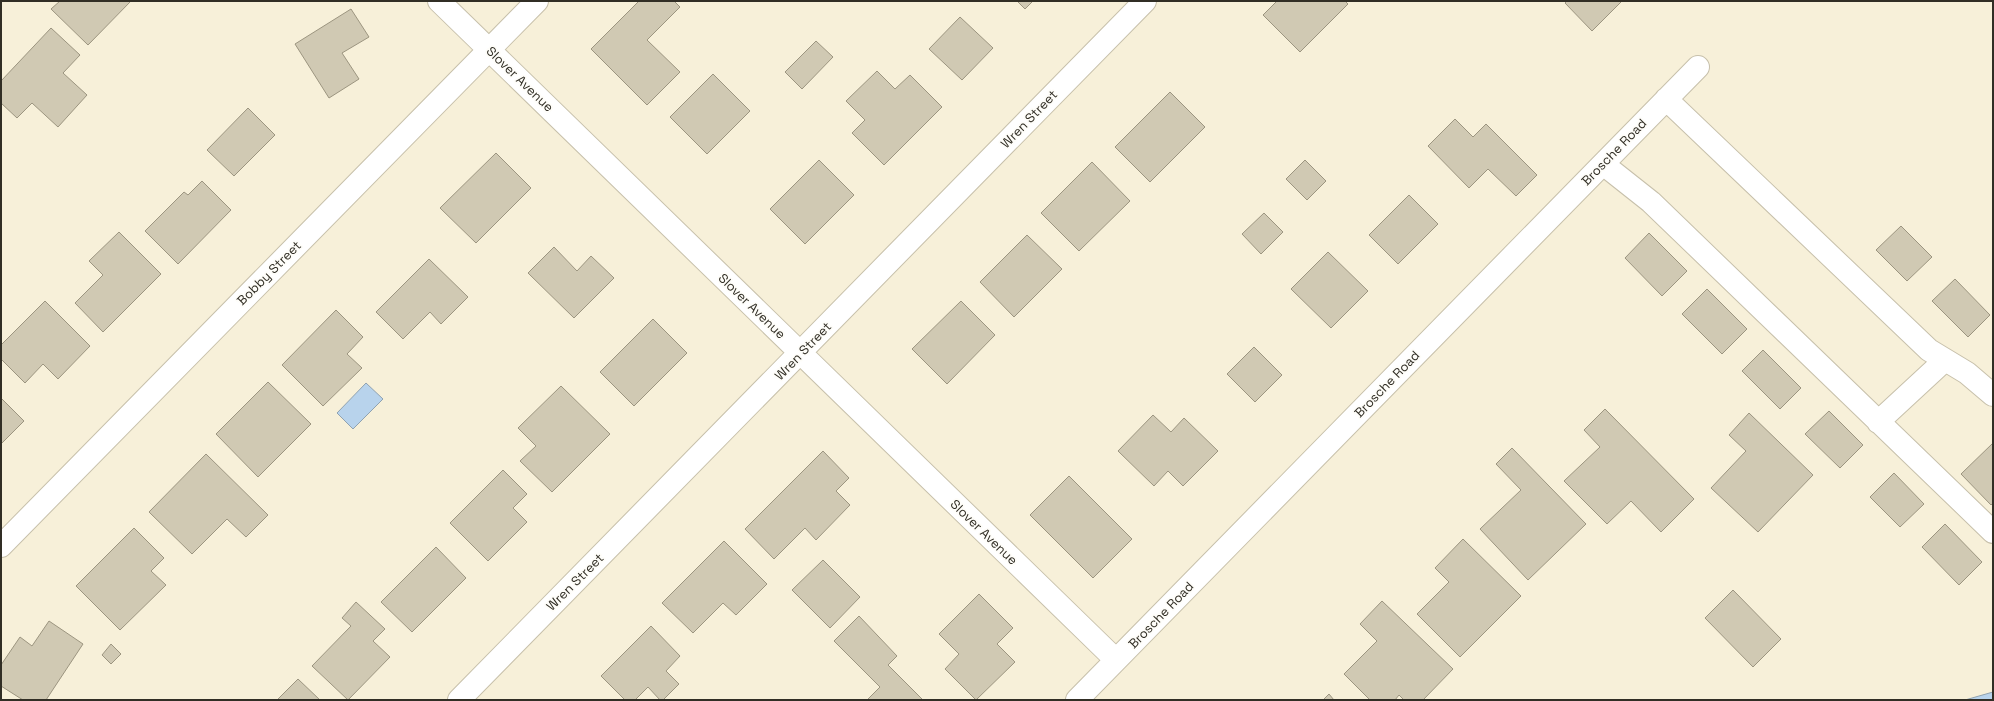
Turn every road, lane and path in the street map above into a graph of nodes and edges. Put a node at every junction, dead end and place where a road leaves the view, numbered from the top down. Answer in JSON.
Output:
{"nodes":[{"id":1,"x":439,"y":1,"type":"edge"},
{"id":2,"x":537,"y":1,"type":"edge"},
{"id":3,"x":1145,"y":1,"type":"edge"},
{"id":4,"x":490,"y":50,"type":"junction"},
{"id":5,"x":1698,"y":67,"type":"dead end"},
{"id":6,"x":1666,"y":99,"type":"junction"},
{"id":7,"x":1603,"y":164,"type":"junction"},
{"id":8,"x":801,"y":353,"type":"junction"},
{"id":9,"x":1945,"y":360,"type":"junction"},
{"id":10,"x":1993,"y":395,"type":"edge"},
{"id":11,"x":1878,"y":422,"type":"junction"},
{"id":12,"x":1993,"y":532,"type":"edge"},
{"id":13,"x":1,"y":546,"type":"edge"},
{"id":14,"x":1116,"y":660,"type":"junction"},
{"id":15,"x":459,"y":700,"type":"edge"},
{"id":16,"x":1077,"y":700,"type":"edge"}],
"edges":[{"from":1,"to":4,"type":"street","name":"Slover Avenue"},
{"from":2,"to":4,"type":"street","name":"Bobby Street"},
{"from":3,"to":8,"type":"street","name":"Wren Street"},
{"from":4,"to":8,"type":"street","name":"Slover Avenue"},
{"from":4,"to":13,"type":"street","name":"Bobby Street"},
{"from":5,"to":6,"type":"street","name":"Brosche Road"},
{"from":6,"to":7,"type":"street","name":"Brosche Road"},
{"from":6,"to":9,"type":"street"},
{"from":7,"to":11,"type":"street"},
{"from":7,"to":14,"type":"street","name":"Brosche Road"},
{"from":8,"to":14,"type":"street","name":"Slover Avenue"},
{"from":8,"to":15,"type":"street","name":"Wren Street"},
{"from":9,"to":10,"type":"street"},
{"from":9,"to":11,"type":"street"},
{"from":11,"to":12,"type":"street"},
{"from":14,"to":16,"type":"street","name":"Brosche Road"}]}
